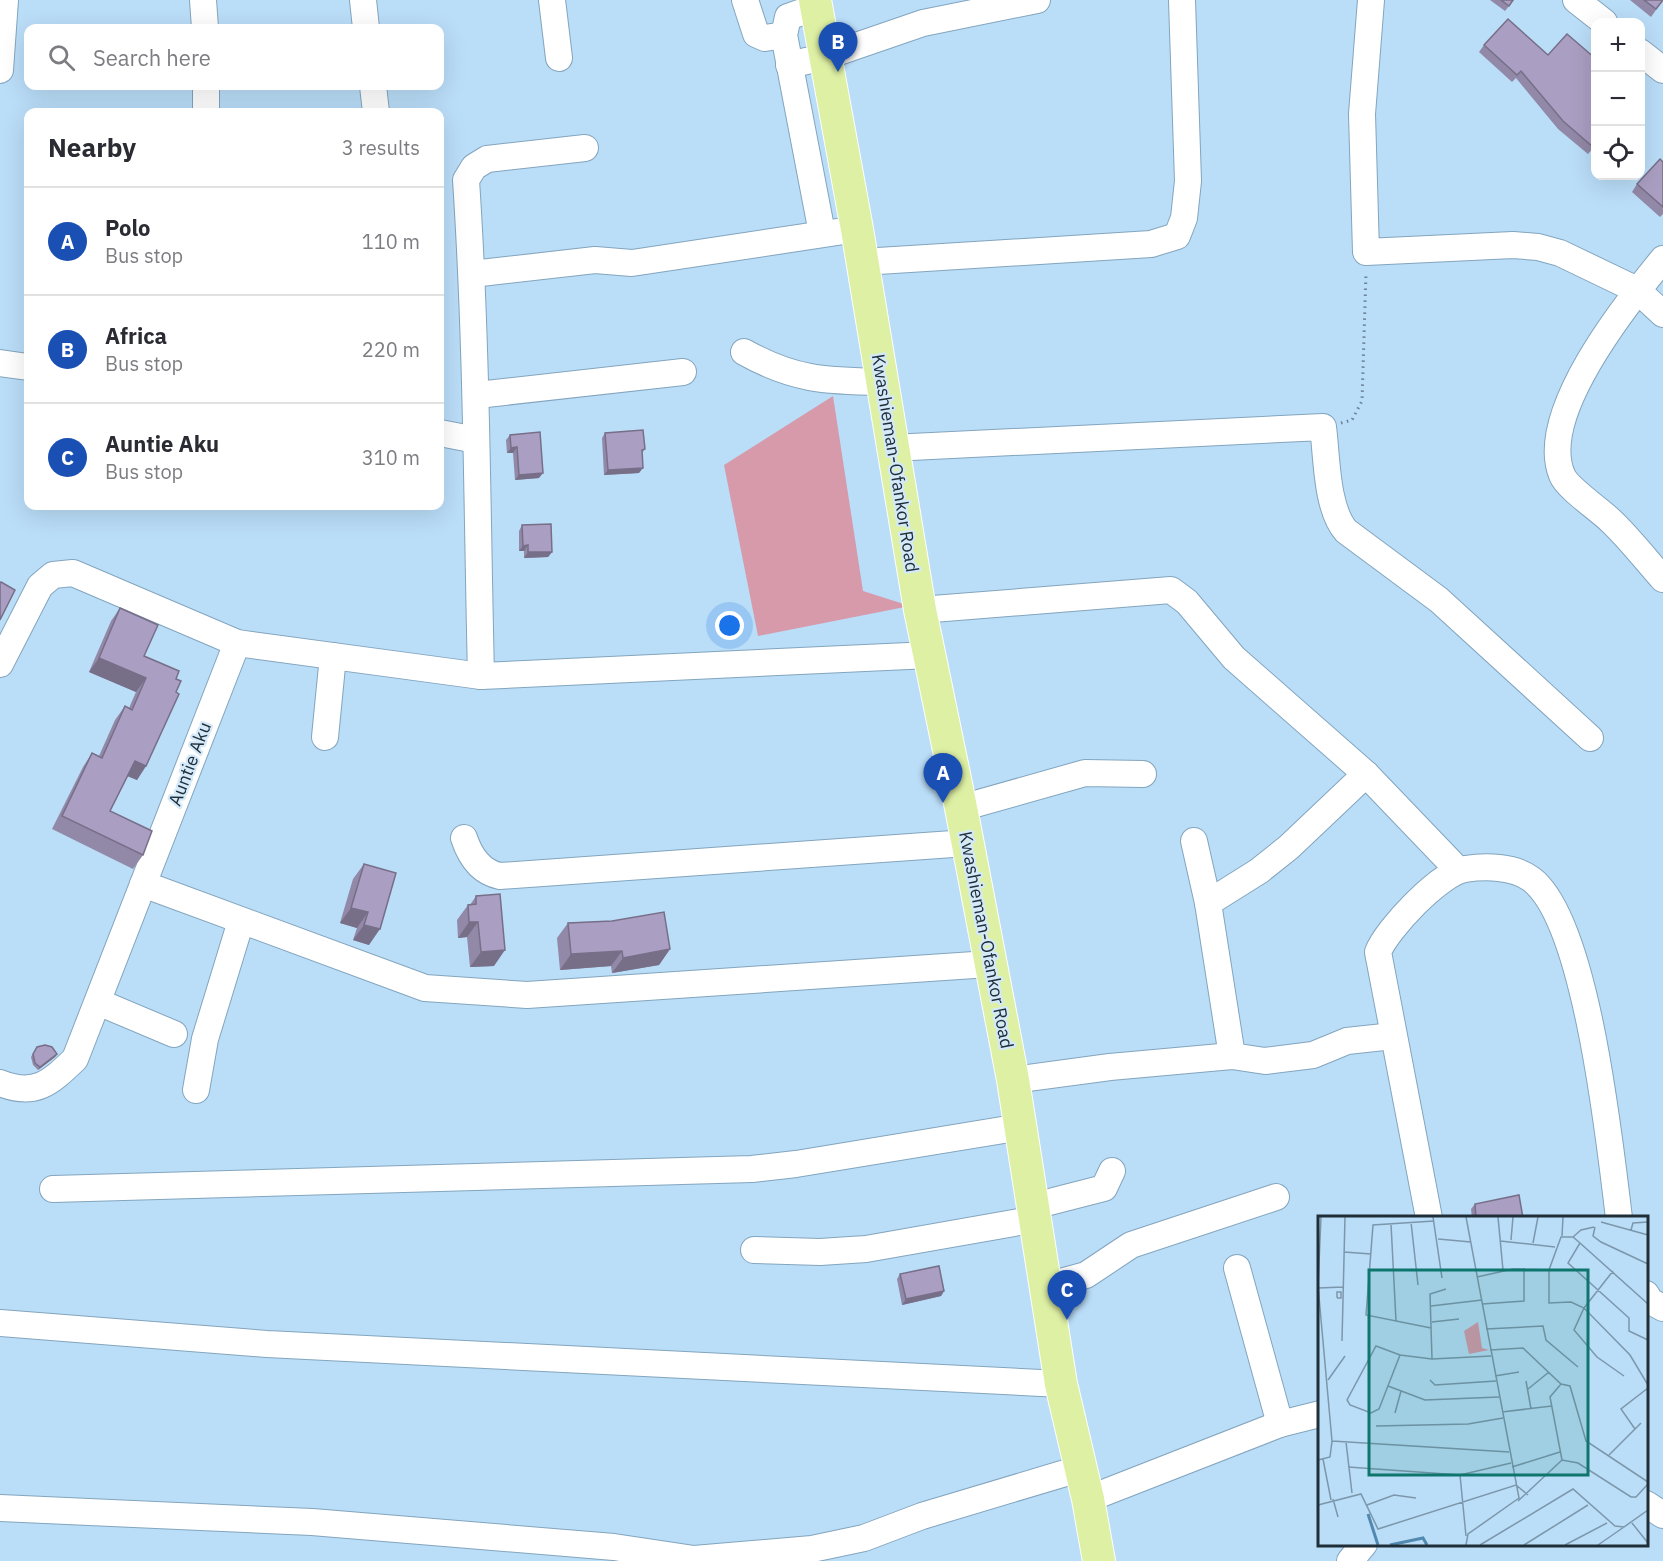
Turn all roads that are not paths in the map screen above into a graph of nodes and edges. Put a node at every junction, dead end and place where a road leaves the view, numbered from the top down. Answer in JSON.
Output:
{"nodes":[{"id":1,"x":5,"y":0,"type":"edge"},
{"id":2,"x":203,"y":0,"type":"edge"},
{"id":3,"x":363,"y":0,"type":"edge"},
{"id":4,"x":552,"y":0,"type":"edge"},
{"id":5,"x":745,"y":0,"type":"edge"},
{"id":6,"x":1182,"y":0,"type":"edge"},
{"id":7,"x":1576,"y":0,"type":"edge"},
{"id":8,"x":1023,"y":1,"type":"edge"},
{"id":9,"x":1366,"y":1,"type":"edge"},
{"id":10,"x":815,"y":3,"type":"edge"},
{"id":11,"x":1599,"y":18,"type":"edge"},
{"id":12,"x":205,"y":24,"type":"edge"},
{"id":13,"x":366,"y":24,"type":"edge"},
{"id":14,"x":784,"y":35,"type":"junction"},
{"id":15,"x":1645,"y":55,"type":"edge"},
{"id":16,"x":824,"y":57,"type":"junction"},
{"id":17,"x":559,"y":58,"type":"dead end"},
{"id":18,"x":789,"y":66,"type":"junction"},
{"id":19,"x":0,"y":70,"type":"edge"},
{"id":20,"x":1663,"y":70,"type":"edge"},
{"id":21,"x":206,"y":90,"type":"edge"},
{"id":22,"x":373,"y":90,"type":"edge"},
{"id":23,"x":206,"y":108,"type":"edge"},
{"id":24,"x":376,"y":108,"type":"edge"},
{"id":25,"x":837,"y":119,"type":"junction"},
{"id":26,"x":803,"y":126,"type":"junction"},
{"id":27,"x":585,"y":148,"type":"dead end"},
{"id":28,"x":857,"y":229,"type":"junction"},
{"id":29,"x":822,"y":233,"type":"junction"},
{"id":30,"x":1663,"y":260,"type":"edge"},
{"id":31,"x":862,"y":262,"type":"junction"},
{"id":32,"x":472,"y":274,"type":"junction"},
{"id":33,"x":1637,"y":290,"type":"junction"},
{"id":34,"x":1663,"y":314,"type":"edge"},
{"id":35,"x":744,"y":352,"type":"dead end"},
{"id":36,"x":0,"y":363,"type":"edge"},
{"id":37,"x":24,"y":366,"type":"edge"},
{"id":38,"x":682,"y":372,"type":"dead end"},
{"id":39,"x":882,"y":382,"type":"junction"},
{"id":40,"x":477,"y":395,"type":"junction"},
{"id":41,"x":444,"y":434,"type":"edge"},
{"id":42,"x":476,"y":440,"type":"junction"},
{"id":43,"x":891,"y":448,"type":"junction"},
{"id":44,"x":1663,"y":579,"type":"edge"},
{"id":45,"x":920,"y":610,"type":"junction"},
{"id":46,"x":237,"y":643,"type":"junction"},
{"id":47,"x":930,"y":655,"type":"junction"},
{"id":48,"x":333,"y":656,"type":"junction"},
{"id":49,"x":0,"y":663,"type":"edge"},
{"id":50,"x":481,"y":676,"type":"junction"},
{"id":51,"x":325,"y":737,"type":"dead end"},
{"id":52,"x":1590,"y":738,"type":"dead end"},
{"id":53,"x":1143,"y":774,"type":"dead end"},
{"id":54,"x":1366,"y":774,"type":"junction"},
{"id":55,"x":962,"y":808,"type":"junction"},
{"id":56,"x":464,"y":838,"type":"dead end"},
{"id":57,"x":1194,"y":841,"type":"dead end"},
{"id":58,"x":967,"y":843,"type":"junction"},
{"id":59,"x":1458,"y":870,"type":"junction"},
{"id":60,"x":143,"y":884,"type":"junction"},
{"id":61,"x":1208,"y":903,"type":"junction"},
{"id":62,"x":241,"y":921,"type":"junction"},
{"id":63,"x":989,"y":964,"type":"junction"},
{"id":64,"x":98,"y":1002,"type":"junction"},
{"id":65,"x":174,"y":1034,"type":"dead end"},
{"id":66,"x":1394,"y":1036,"type":"junction"},
{"id":67,"x":1232,"y":1056,"type":"junction"},
{"id":68,"x":1012,"y":1080,"type":"junction"},
{"id":69,"x":0,"y":1083,"type":"edge"},
{"id":70,"x":196,"y":1090,"type":"dead end"},
{"id":71,"x":1021,"y":1126,"type":"junction"},
{"id":72,"x":1112,"y":1171,"type":"dead end"},
{"id":73,"x":53,"y":1189,"type":"dead end"},
{"id":74,"x":1276,"y":1197,"type":"dead end"},
{"id":75,"x":1035,"y":1213,"type":"junction"},
{"id":76,"x":1429,"y":1216,"type":"edge"},
{"id":77,"x":1619,"y":1216,"type":"edge"},
{"id":78,"x":754,"y":1250,"type":"dead end"},
{"id":79,"x":1236,"y":1268,"type":"dead end"},
{"id":80,"x":1046,"y":1286,"type":"junction"},
{"id":81,"x":1648,"y":1296,"type":"edge"},
{"id":82,"x":1663,"y":1308,"type":"edge"},
{"id":83,"x":0,"y":1323,"type":"edge"},
{"id":84,"x":1061,"y":1384,"type":"junction"},
{"id":85,"x":1318,"y":1414,"type":"edge"},
{"id":86,"x":1280,"y":1424,"type":"junction"},
{"id":87,"x":1082,"y":1468,"type":"junction"},
{"id":88,"x":1088,"y":1499,"type":"junction"},
{"id":89,"x":1648,"y":1505,"type":"edge"},
{"id":90,"x":0,"y":1508,"type":"edge"},
{"id":91,"x":1663,"y":1515,"type":"edge"},
{"id":92,"x":1363,"y":1546,"type":"edge"},
{"id":93,"x":694,"y":1560,"type":"edge"},
{"id":94,"x":1099,"y":1561,"type":"edge"},
{"id":95,"x":1350,"y":1561,"type":"edge"}],
"edges":[{"from":1,"to":19,"type":"street"},
{"from":2,"to":12,"type":"street"},
{"from":3,"to":13,"type":"street"},
{"from":4,"to":17,"type":"street"},
{"from":5,"to":14,"type":"street"},
{"from":6,"to":31,"type":"street"},
{"from":7,"to":11,"type":"street"},
{"from":8,"to":16,"type":"street"},
{"from":9,"to":33,"type":"street"},
{"from":10,"to":14,"type":"street"},
{"from":10,"to":16,"type":"main road","name":"Kwashieman-Ofankor Road"},
{"from":14,"to":18,"type":"street"},
{"from":15,"to":20,"type":"street"},
{"from":16,"to":18,"type":"street"},
{"from":16,"to":25,"type":"main road","name":"Kwashieman-Ofankor Road"},
{"from":18,"to":26,"type":"street"},
{"from":21,"to":23,"type":"street"},
{"from":22,"to":24,"type":"street"},
{"from":25,"to":26,"type":"street"},
{"from":25,"to":28,"type":"main road","name":"Kwashieman-Ofankor Road"},
{"from":26,"to":29,"type":"street"},
{"from":27,"to":32,"type":"street"},
{"from":28,"to":29,"type":"street"},
{"from":28,"to":31,"type":"main road","name":"Kwashieman-Ofankor Road"},
{"from":29,"to":32,"type":"street"},
{"from":30,"to":33,"type":"street"},
{"from":31,"to":39,"type":"main road","name":"Kwashieman-Ofankor Road"},
{"from":32,"to":40,"type":"street"},
{"from":33,"to":34,"type":"street"},
{"from":33,"to":44,"type":"street"},
{"from":35,"to":39,"type":"street"},
{"from":36,"to":37,"type":"street"},
{"from":38,"to":40,"type":"street"},
{"from":39,"to":43,"type":"main road","name":"Kwashieman-Ofankor Road"},
{"from":40,"to":42,"type":"street"},
{"from":41,"to":42,"type":"street"},
{"from":42,"to":50,"type":"street"},
{"from":43,"to":45,"type":"main road","name":"Kwashieman-Ofankor Road"},
{"from":43,"to":52,"type":"street"},
{"from":45,"to":47,"type":"main road","name":"Kwashieman-Ofankor Road"},
{"from":45,"to":54,"type":"street"},
{"from":46,"to":48,"type":"street"},
{"from":46,"to":49,"type":"street"},
{"from":46,"to":60,"type":"street","name":"Auntie Aku"},
{"from":47,"to":50,"type":"street"},
{"from":47,"to":55,"type":"main road","name":"Kwashieman-Ofankor Road"},
{"from":48,"to":50,"type":"street"},
{"from":48,"to":51,"type":"street"},
{"from":53,"to":55,"type":"street"},
{"from":54,"to":59,"type":"street"},
{"from":54,"to":61,"type":"street"},
{"from":55,"to":58,"type":"main road","name":"Kwashieman-Ofankor Road"},
{"from":56,"to":58,"type":"street"},
{"from":57,"to":61,"type":"street"},
{"from":58,"to":63,"type":"main road","name":"Kwashieman-Ofankor Road"},
{"from":59,"to":66,"type":"street"},
{"from":59,"to":77,"type":"street"},
{"from":60,"to":62,"type":"street"},
{"from":60,"to":64,"type":"street","name":"Auntie Aku"},
{"from":61,"to":67,"type":"street"},
{"from":62,"to":63,"type":"street"},
{"from":62,"to":70,"type":"street"},
{"from":63,"to":68,"type":"main road","name":"Kwashieman-Ofankor Road"},
{"from":64,"to":65,"type":"street"},
{"from":64,"to":69,"type":"street","name":"Auntie Aku"},
{"from":66,"to":67,"type":"street"},
{"from":66,"to":76,"type":"street"},
{"from":67,"to":68,"type":"street"},
{"from":68,"to":71,"type":"main road","name":"Kwashieman-Ofankor Road"},
{"from":71,"to":73,"type":"street"},
{"from":71,"to":75,"type":"main road","name":"Kwashieman-Ofankor Road"},
{"from":72,"to":75,"type":"street"},
{"from":74,"to":80,"type":"street"},
{"from":75,"to":78,"type":"street"},
{"from":75,"to":80,"type":"main road","name":"Kwashieman-Ofankor Road"},
{"from":79,"to":86,"type":"street"},
{"from":80,"to":84,"type":"main road","name":"Kwashieman-Ofankor Road"},
{"from":81,"to":82,"type":"street"},
{"from":83,"to":84,"type":"street"},
{"from":84,"to":87,"type":"main road","name":"Kwashieman-Ofankor Road"},
{"from":85,"to":86,"type":"street"},
{"from":86,"to":88,"type":"street"},
{"from":87,"to":88,"type":"main road","name":"Kwashieman-Ofankor Road"},
{"from":87,"to":93,"type":"street"},
{"from":88,"to":94,"type":"main road","name":"Kwashieman-Ofankor Road"},
{"from":89,"to":91,"type":"street"},
{"from":90,"to":93,"type":"street"},
{"from":92,"to":95,"type":"street"}]}
